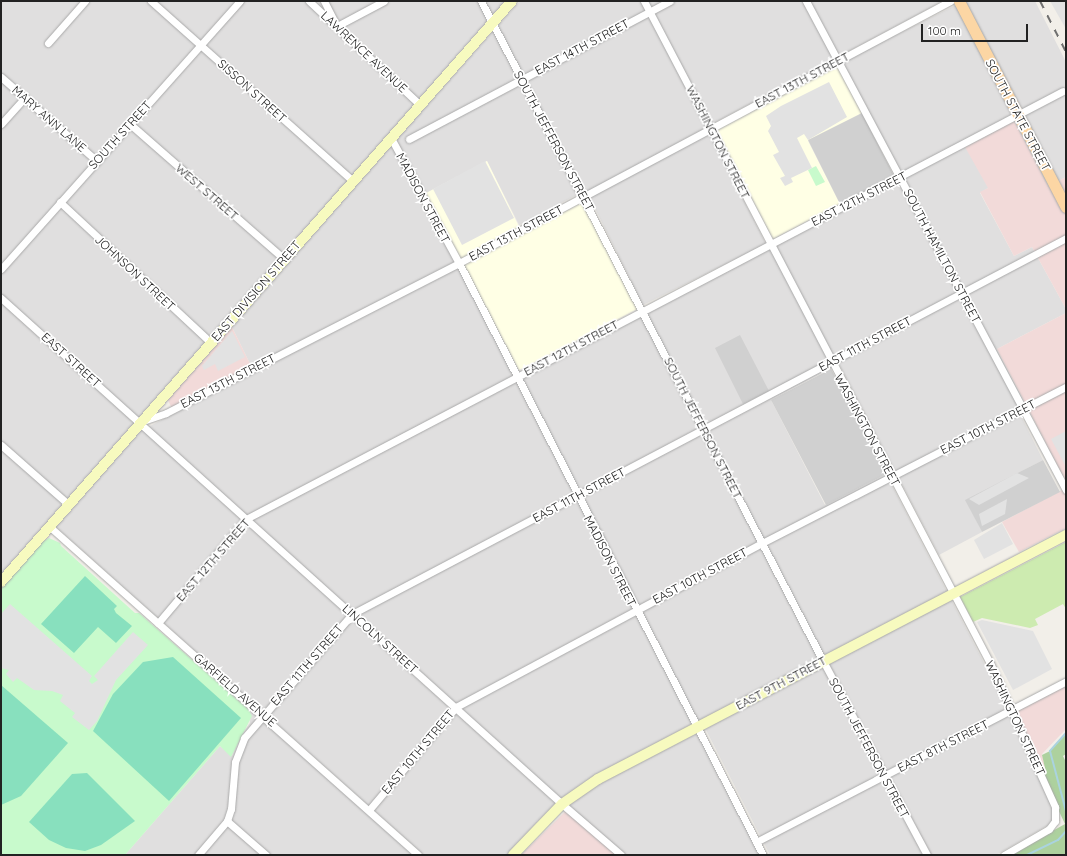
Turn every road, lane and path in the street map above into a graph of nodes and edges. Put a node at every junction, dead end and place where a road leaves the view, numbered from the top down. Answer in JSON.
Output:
{"nodes":[{"id":1,"x":85,"y":1,"type":"edge"},
{"id":2,"x":151,"y":1,"type":"edge"},
{"id":3,"x":240,"y":1,"type":"edge"},
{"id":4,"x":309,"y":1,"type":"edge"},
{"id":5,"x":324,"y":1,"type":"edge"},
{"id":6,"x":384,"y":1,"type":"edge"},
{"id":7,"x":481,"y":1,"type":"edge"},
{"id":8,"x":512,"y":1,"type":"edge"},
{"id":9,"x":644,"y":1,"type":"edge"},
{"id":10,"x":670,"y":1,"type":"edge"},
{"id":11,"x":806,"y":1,"type":"edge"},
{"id":12,"x":950,"y":1,"type":"edge"},
{"id":13,"x":959,"y":1,"type":"edge"},
{"id":14,"x":649,"y":12,"type":"junction"},
{"id":15,"x":492,"y":24,"type":"junction"},
{"id":16,"x":337,"y":26,"type":"junction"},
{"id":17,"x":48,"y":43,"type":"dead end"},
{"id":18,"x":201,"y":46,"type":"junction"},
{"id":19,"x":837,"y":62,"type":"junction"},
{"id":20,"x":1,"y":77,"type":"edge"},
{"id":21,"x":521,"y":79,"type":"junction"},
{"id":22,"x":1063,"y":92,"type":"dead end"},
{"id":23,"x":25,"y":97,"type":"junction"},
{"id":24,"x":419,"y":104,"type":"junction"},
{"id":25,"x":1017,"y":114,"type":"junction"},
{"id":26,"x":1,"y":124,"type":"edge"},
{"id":27,"x":130,"y":124,"type":"junction"},
{"id":28,"x":711,"y":128,"type":"junction"},
{"id":29,"x":391,"y":138,"type":"junction"},
{"id":30,"x":409,"y":139,"type":"dead end"},
{"id":31,"x":96,"y":161,"type":"junction"},
{"id":32,"x":899,"y":177,"type":"junction"},
{"id":33,"x":353,"y":181,"type":"junction"},
{"id":34,"x":584,"y":196,"type":"junction"},
{"id":35,"x":60,"y":202,"type":"junction"},
{"id":36,"x":1066,"y":207,"type":"edge"},
{"id":37,"x":1066,"y":238,"type":"edge"},
{"id":38,"x":770,"y":244,"type":"junction"},
{"id":39,"x":284,"y":259,"type":"junction"},
{"id":40,"x":459,"y":263,"type":"junction"},
{"id":41,"x":1,"y":269,"type":"edge"},
{"id":42,"x":962,"y":293,"type":"junction"},
{"id":43,"x":1,"y":298,"type":"edge"},
{"id":44,"x":642,"y":310,"type":"junction"},
{"id":45,"x":211,"y":343,"type":"junction"},
{"id":46,"x":831,"y":362,"type":"junction"},
{"id":47,"x":517,"y":377,"type":"junction"},
{"id":48,"x":1066,"y":386,"type":"edge"},
{"id":49,"x":1023,"y":409,"type":"junction"},
{"id":50,"x":141,"y":422,"type":"junction"},
{"id":51,"x":704,"y":429,"type":"junction"},
{"id":52,"x":1,"y":445,"type":"edge"},
{"id":53,"x":891,"y":476,"type":"junction"},
{"id":54,"x":1066,"y":490,"type":"edge"},
{"id":55,"x":576,"y":496,"type":"junction"},
{"id":56,"x":69,"y":505,"type":"junction"},
{"id":57,"x":246,"y":519,"type":"junction"},
{"id":58,"x":50,"y":527,"type":"junction"},
{"id":59,"x":1066,"y":536,"type":"edge"},
{"id":60,"x":762,"y":544,"type":"junction"},
{"id":61,"x":1,"y":582,"type":"edge"},
{"id":62,"x":953,"y":593,"type":"junction"},
{"id":63,"x":636,"y":611,"type":"junction"},
{"id":64,"x":352,"y":614,"type":"junction"},
{"id":65,"x":158,"y":623,"type":"junction"},
{"id":66,"x":823,"y":661,"type":"junction"},
{"id":67,"x":1066,"y":681,"type":"edge"},
{"id":68,"x":456,"y":707,"type":"junction"},
{"id":69,"x":1013,"y":710,"type":"junction"},
{"id":70,"x":263,"y":715,"type":"junction"},
{"id":71,"x":698,"y":727,"type":"junction"},
{"id":72,"x":884,"y":776,"type":"junction"},
{"id":73,"x":562,"y":804,"type":"junction"},
{"id":74,"x":369,"y":810,"type":"junction"},
{"id":75,"x":227,"y":821,"type":"junction"},
{"id":76,"x":756,"y":842,"type":"junction"},
{"id":77,"x":198,"y":855,"type":"edge"},
{"id":78,"x":266,"y":855,"type":"edge"},
{"id":79,"x":418,"y":855,"type":"edge"},
{"id":80,"x":512,"y":855,"type":"edge"},
{"id":81,"x":621,"y":855,"type":"edge"},
{"id":82,"x":763,"y":855,"type":"edge"},
{"id":83,"x":927,"y":855,"type":"edge"},
{"id":84,"x":1004,"y":855,"type":"edge"}],
"edges":[{"from":1,"to":17,"type":"street"},
{"from":2,"to":18,"type":"street","name":"SISSON STREET"},
{"from":3,"to":18,"type":"street","name":"SOUTH STREET"},
{"from":4,"to":16,"type":"street","name":"LAWRENCE AVENUE"},
{"from":5,"to":16,"type":"street"},
{"from":6,"to":16,"type":"street"},
{"from":7,"to":15,"type":"street","name":"SOUTH JEFFERSON STREET"},
{"from":8,"to":15,"type":"street","name":"EAST DIVISION STREET"},
{"from":9,"to":14,"type":"street","name":"WASHINGTON STREET"},
{"from":10,"to":14,"type":"street","name":"EAST 14TH STREET"},
{"from":11,"to":19,"type":"street","name":"SOUTH HAMILTON STREET"},
{"from":12,"to":19,"type":"street","name":"EAST 13TH STREET"},
{"from":13,"to":25,"type":"main road","name":"SOUTH STATE STREET"},
{"from":14,"to":21,"type":"street","name":"EAST 14TH STREET"},
{"from":14,"to":28,"type":"street","name":"WASHINGTON STREET"},
{"from":15,"to":21,"type":"street","name":"SOUTH JEFFERSON STREET"},
{"from":15,"to":24,"type":"street","name":"EAST DIVISION STREET"},
{"from":16,"to":24,"type":"street","name":"LAWRENCE AVENUE"},
{"from":18,"to":27,"type":"street","name":"SOUTH STREET"},
{"from":18,"to":33,"type":"street","name":"SISSON STREET"},
{"from":19,"to":28,"type":"street","name":"EAST 13TH STREET"},
{"from":19,"to":32,"type":"street","name":"SOUTH HAMILTON STREET"},
{"from":20,"to":23,"type":"street","name":"MARY ANN LANE"},
{"from":21,"to":30,"type":"street","name":"EAST 14TH STREET"},
{"from":21,"to":34,"type":"street","name":"SOUTH JEFFERSON STREET"},
{"from":22,"to":25,"type":"street","name":"EAST 12TH STREET"},
{"from":23,"to":26,"type":"street"},
{"from":23,"to":31,"type":"street","name":"MARY ANN LANE"},
{"from":24,"to":29,"type":"street","name":"EAST DIVISION STREET"},
{"from":25,"to":32,"type":"street","name":"EAST 12TH STREET"},
{"from":25,"to":36,"type":"main road","name":"SOUTH STATE STREET"},
{"from":27,"to":31,"type":"street","name":"SOUTH STREET"},
{"from":27,"to":39,"type":"street","name":"WEST STREET"},
{"from":28,"to":34,"type":"street","name":"EAST 13TH STREET"},
{"from":28,"to":38,"type":"street","name":"WASHINGTON STREET"},
{"from":29,"to":33,"type":"street","name":"EAST DIVISION STREET"},
{"from":29,"to":40,"type":"street","name":"MADISON STREET"},
{"from":31,"to":35,"type":"street","name":"SOUTH STREET"},
{"from":32,"to":38,"type":"street","name":"EAST 12TH STREET"},
{"from":32,"to":42,"type":"street","name":"SOUTH HAMILTON STREET"},
{"from":33,"to":39,"type":"street","name":"EAST DIVISION STREET"},
{"from":34,"to":40,"type":"street","name":"EAST 13TH STREET"},
{"from":34,"to":44,"type":"street","name":"SOUTH JEFFERSON STREET"},
{"from":35,"to":41,"type":"street","name":"SOUTH STREET"},
{"from":35,"to":45,"type":"street","name":"JOHNSON STREET"},
{"from":37,"to":42,"type":"street","name":"EAST 11TH STREET"},
{"from":38,"to":44,"type":"street","name":"EAST 12TH STREET"},
{"from":38,"to":46,"type":"street","name":"WASHINGTON STREET"},
{"from":39,"to":45,"type":"street","name":"EAST DIVISION STREET"},
{"from":40,"to":47,"type":"street","name":"MADISON STREET"},
{"from":40,"to":50,"type":"street","name":"EAST 13TH STREET"},
{"from":42,"to":46,"type":"street","name":"EAST 11TH STREET"},
{"from":42,"to":49,"type":"street","name":"SOUTH HAMILTON STREET"},
{"from":43,"to":50,"type":"street","name":"EAST STREET"},
{"from":44,"to":47,"type":"street","name":"EAST 12TH STREET"},
{"from":44,"to":51,"type":"street","name":"SOUTH JEFFERSON STREET"},
{"from":45,"to":50,"type":"street","name":"EAST DIVISION STREET"},
{"from":46,"to":51,"type":"street","name":"EAST 11TH STREET"},
{"from":46,"to":53,"type":"street","name":"WASHINGTON STREET"},
{"from":47,"to":55,"type":"street","name":"MADISON STREET"},
{"from":47,"to":57,"type":"street","name":"EAST 12TH STREET"},
{"from":48,"to":49,"type":"street","name":"EAST 10TH STREET"},
{"from":49,"to":53,"type":"street","name":"EAST 10TH STREET"},
{"from":49,"to":54,"type":"street","name":"SOUTH HAMILTON STREET"},
{"from":50,"to":56,"type":"street","name":"EAST DIVISION STREET"},
{"from":50,"to":57,"type":"street","name":"LINCOLN STREET"},
{"from":51,"to":55,"type":"street","name":"EAST 11TH STREET"},
{"from":51,"to":60,"type":"street","name":"SOUTH JEFFERSON STREET"},
{"from":52,"to":56,"type":"street"},
{"from":53,"to":60,"type":"street","name":"EAST 10TH STREET"},
{"from":53,"to":62,"type":"street","name":"WASHINGTON STREET"},
{"from":55,"to":63,"type":"street","name":"MADISON STREET"},
{"from":55,"to":64,"type":"street","name":"EAST 11TH STREET"},
{"from":56,"to":58,"type":"street","name":"EAST DIVISION STREET"},
{"from":57,"to":64,"type":"street","name":"LINCOLN STREET"},
{"from":57,"to":65,"type":"street","name":"EAST 12TH STREET"},
{"from":58,"to":61,"type":"street","name":"EAST DIVISION STREET"},
{"from":58,"to":65,"type":"street","name":"GARFIELD AVENUE"},
{"from":59,"to":62,"type":"street","name":"EAST 9TH STREET"},
{"from":60,"to":63,"type":"street","name":"EAST 10TH STREET"},
{"from":60,"to":66,"type":"street","name":"SOUTH JEFFERSON STREET"},
{"from":62,"to":66,"type":"street","name":"EAST 9TH STREET"},
{"from":62,"to":69,"type":"street","name":"WASHINGTON STREET"},
{"from":63,"to":68,"type":"street","name":"EAST 10TH STREET"},
{"from":63,"to":71,"type":"street","name":"MADISON STREET"},
{"from":64,"to":68,"type":"street","name":"LINCOLN STREET"},
{"from":64,"to":70,"type":"street","name":"EAST 11TH STREET"},
{"from":65,"to":70,"type":"street","name":"GARFIELD AVENUE"},
{"from":66,"to":71,"type":"street","name":"EAST 9TH STREET"},
{"from":66,"to":72,"type":"street","name":"SOUTH JEFFERSON STREET"},
{"from":67,"to":69,"type":"street","name":"EAST 8TH STREET"},
{"from":68,"to":73,"type":"street","name":"LINCOLN STREET"},
{"from":68,"to":74,"type":"street","name":"EAST 10TH STREET"},
{"from":69,"to":72,"type":"street","name":"EAST 8TH STREET"},
{"from":69,"to":84,"type":"street","name":"WASHINGTON STREET"},
{"from":70,"to":74,"type":"street","name":"GARFIELD AVENUE"},
{"from":70,"to":75,"type":"street","name":"EAST 11TH STREET"},
{"from":71,"to":73,"type":"street","name":"EAST 9TH STREET"},
{"from":71,"to":76,"type":"street","name":"MADISON STREET"},
{"from":72,"to":76,"type":"street","name":"EAST 8TH STREET"},
{"from":72,"to":83,"type":"street","name":"SOUTH JEFFERSON STREET"},
{"from":73,"to":80,"type":"street","name":"EAST 9TH STREET"},
{"from":73,"to":81,"type":"street","name":"LINCOLN STREET"},
{"from":74,"to":79,"type":"street","name":"GARFIELD AVENUE"},
{"from":75,"to":77,"type":"street","name":"EAST 11TH STREET"},
{"from":75,"to":78,"type":"street"},
{"from":76,"to":82,"type":"street","name":"MADISON STREET"}]}
